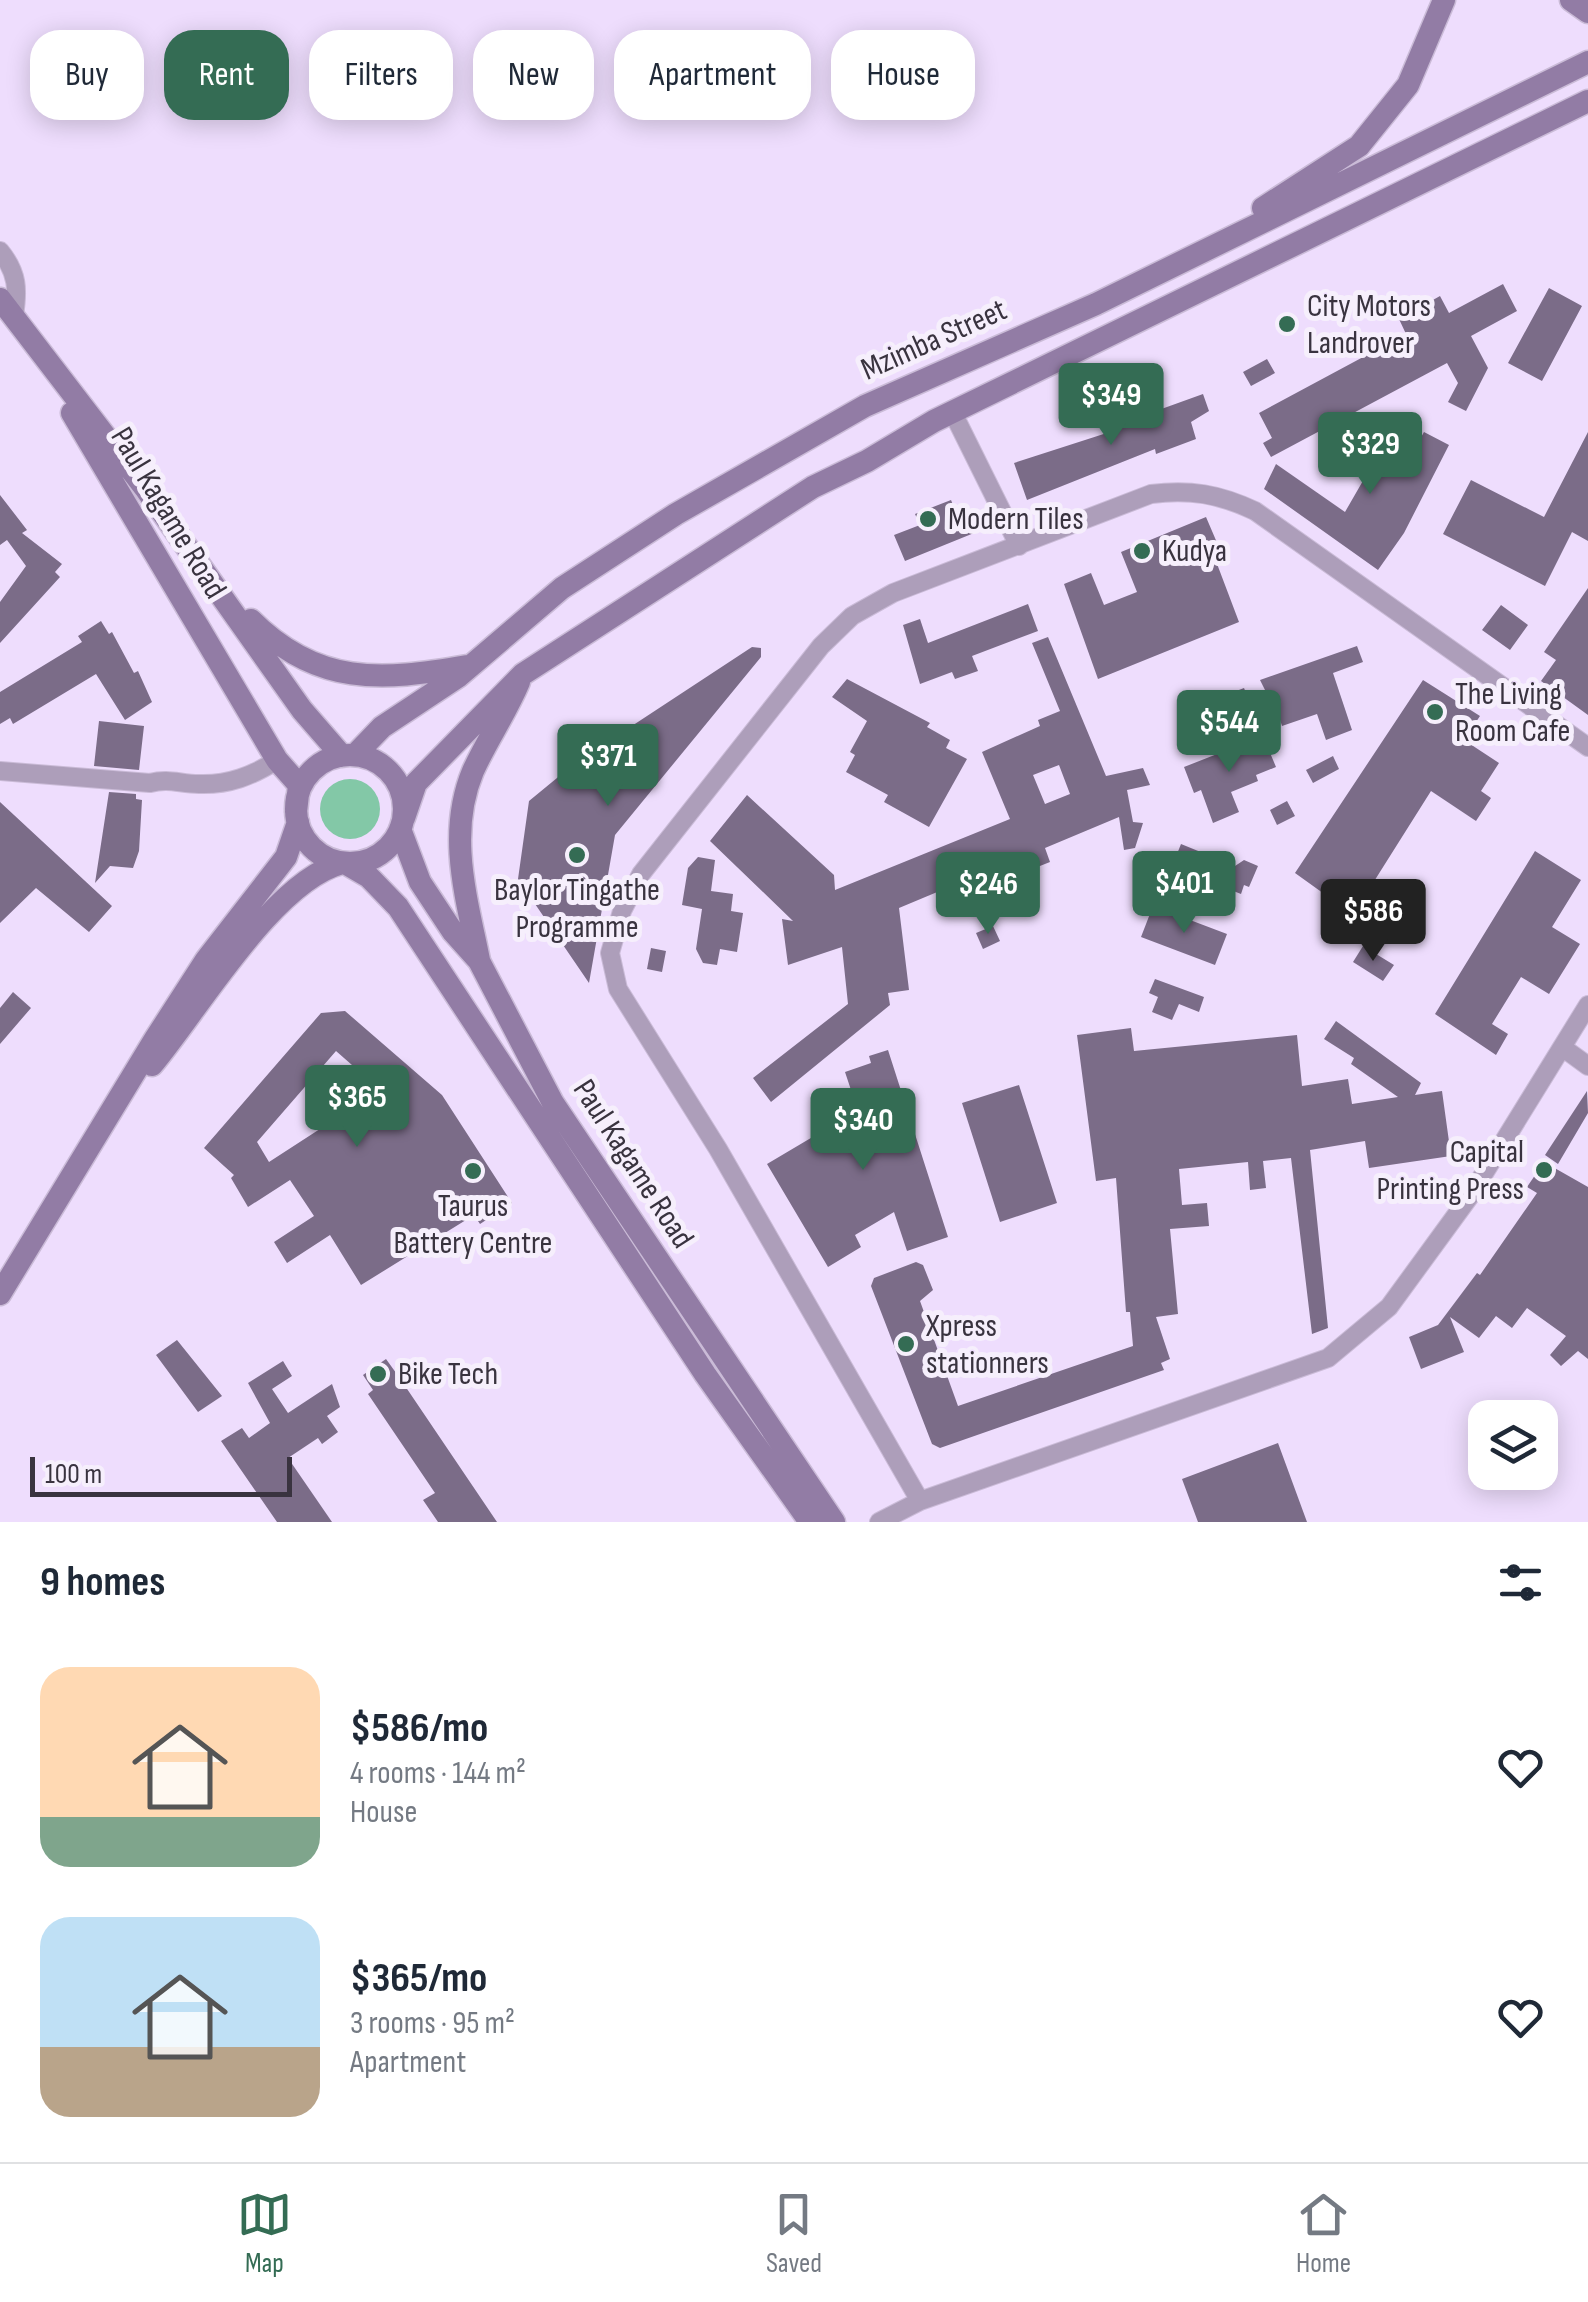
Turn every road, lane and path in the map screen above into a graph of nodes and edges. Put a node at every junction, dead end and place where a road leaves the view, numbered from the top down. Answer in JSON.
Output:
{"nodes":[{"id":1,"x":1444,"y":0,"type":"edge"},
{"id":2,"x":1571,"y":0,"type":"edge"},
{"id":3,"x":1588,"y":12,"type":"edge"},
{"id":4,"x":1588,"y":62,"type":"edge"},
{"id":5,"x":1582,"y":108,"type":"edge"},
{"id":6,"x":0,"y":251,"type":"edge"},
{"id":7,"x":1176,"y":264,"type":"junction"},
{"id":8,"x":7,"y":308,"type":"edge"},
{"id":9,"x":36,"y":349,"type":"junction"},
{"id":10,"x":953,"y":413,"type":"junction"},
{"id":11,"x":1018,"y":546,"type":"junction"},
{"id":12,"x":209,"y":580,"type":"junction"},
{"id":13,"x":472,"y":665,"type":"junction"},
{"id":14,"x":523,"y":674,"type":"junction"},
{"id":15,"x":1588,"y":747,"type":"edge"},
{"id":16,"x":348,"y":756,"type":"junction"},
{"id":17,"x":277,"y":760,"type":"junction"},
{"id":18,"x":0,"y":771,"type":"edge"},
{"id":19,"x":297,"y":817,"type":"junction"},
{"id":20,"x":402,"y":824,"type":"junction"},
{"id":21,"x":343,"y":863,"type":"junction"},
{"id":22,"x":479,"y":961,"type":"junction"},
{"id":23,"x":1588,"y":1005,"type":"edge"},
{"id":24,"x":1562,"y":1048,"type":"junction"},
{"id":25,"x":1588,"y":1066,"type":"edge"},
{"id":26,"x":115,"y":1110,"type":"junction"},
{"id":27,"x":0,"y":1294,"type":"edge"},
{"id":28,"x":920,"y":1502,"type":"junction"},
{"id":29,"x":810,"y":1522,"type":"edge"},
{"id":30,"x":834,"y":1522,"type":"edge"},
{"id":31,"x":879,"y":1522,"type":"edge"}],
"edges":[{"from":1,"to":7,"type":"main road"},
{"from":2,"to":3,"type":"main road"},
{"from":4,"to":7,"type":"main road","name":"Mzimba Street"},
{"from":5,"to":10,"type":"main road"},
{"from":6,"to":8,"type":"street"},
{"from":7,"to":13,"type":"main road","name":"Mzimba Street"},
{"from":8,"to":9,"type":"main road","name":"Paul Kagame Road"},
{"from":9,"to":12,"type":"main road","name":"Paul Kagame Road"},
{"from":9,"to":17,"type":"main road","name":"Paul Kagame Road"},
{"from":10,"to":11,"type":"street"},
{"from":10,"to":14,"type":"main road"},
{"from":11,"to":15,"type":"street"},
{"from":11,"to":28,"type":"street"},
{"from":12,"to":13,"type":"main road"},
{"from":12,"to":16,"type":"main road","name":"Paul Kagame Road"},
{"from":13,"to":16,"type":"main road","name":"Mzimba Street"},
{"from":14,"to":20,"type":"main road"},
{"from":14,"to":22,"type":"main road"},
{"from":16,"to":19,"type":"main road"},
{"from":16,"to":20,"type":"main road"},
{"from":17,"to":18,"type":"street"},
{"from":17,"to":19,"type":"main road","name":"Paul Kagame Road"},
{"from":19,"to":21,"type":"main road"},
{"from":19,"to":26,"type":"main road"},
{"from":20,"to":21,"type":"main road"},
{"from":20,"to":22,"type":"main road","name":"Paul Kagame Road"},
{"from":21,"to":26,"type":"main road"},
{"from":21,"to":29,"type":"main road"},
{"from":22,"to":30,"type":"main road","name":"Paul Kagame Road"},
{"from":23,"to":24,"type":"street"},
{"from":24,"to":25,"type":"street"},
{"from":24,"to":28,"type":"street"},
{"from":26,"to":27,"type":"main road"},
{"from":28,"to":31,"type":"street"}]}
